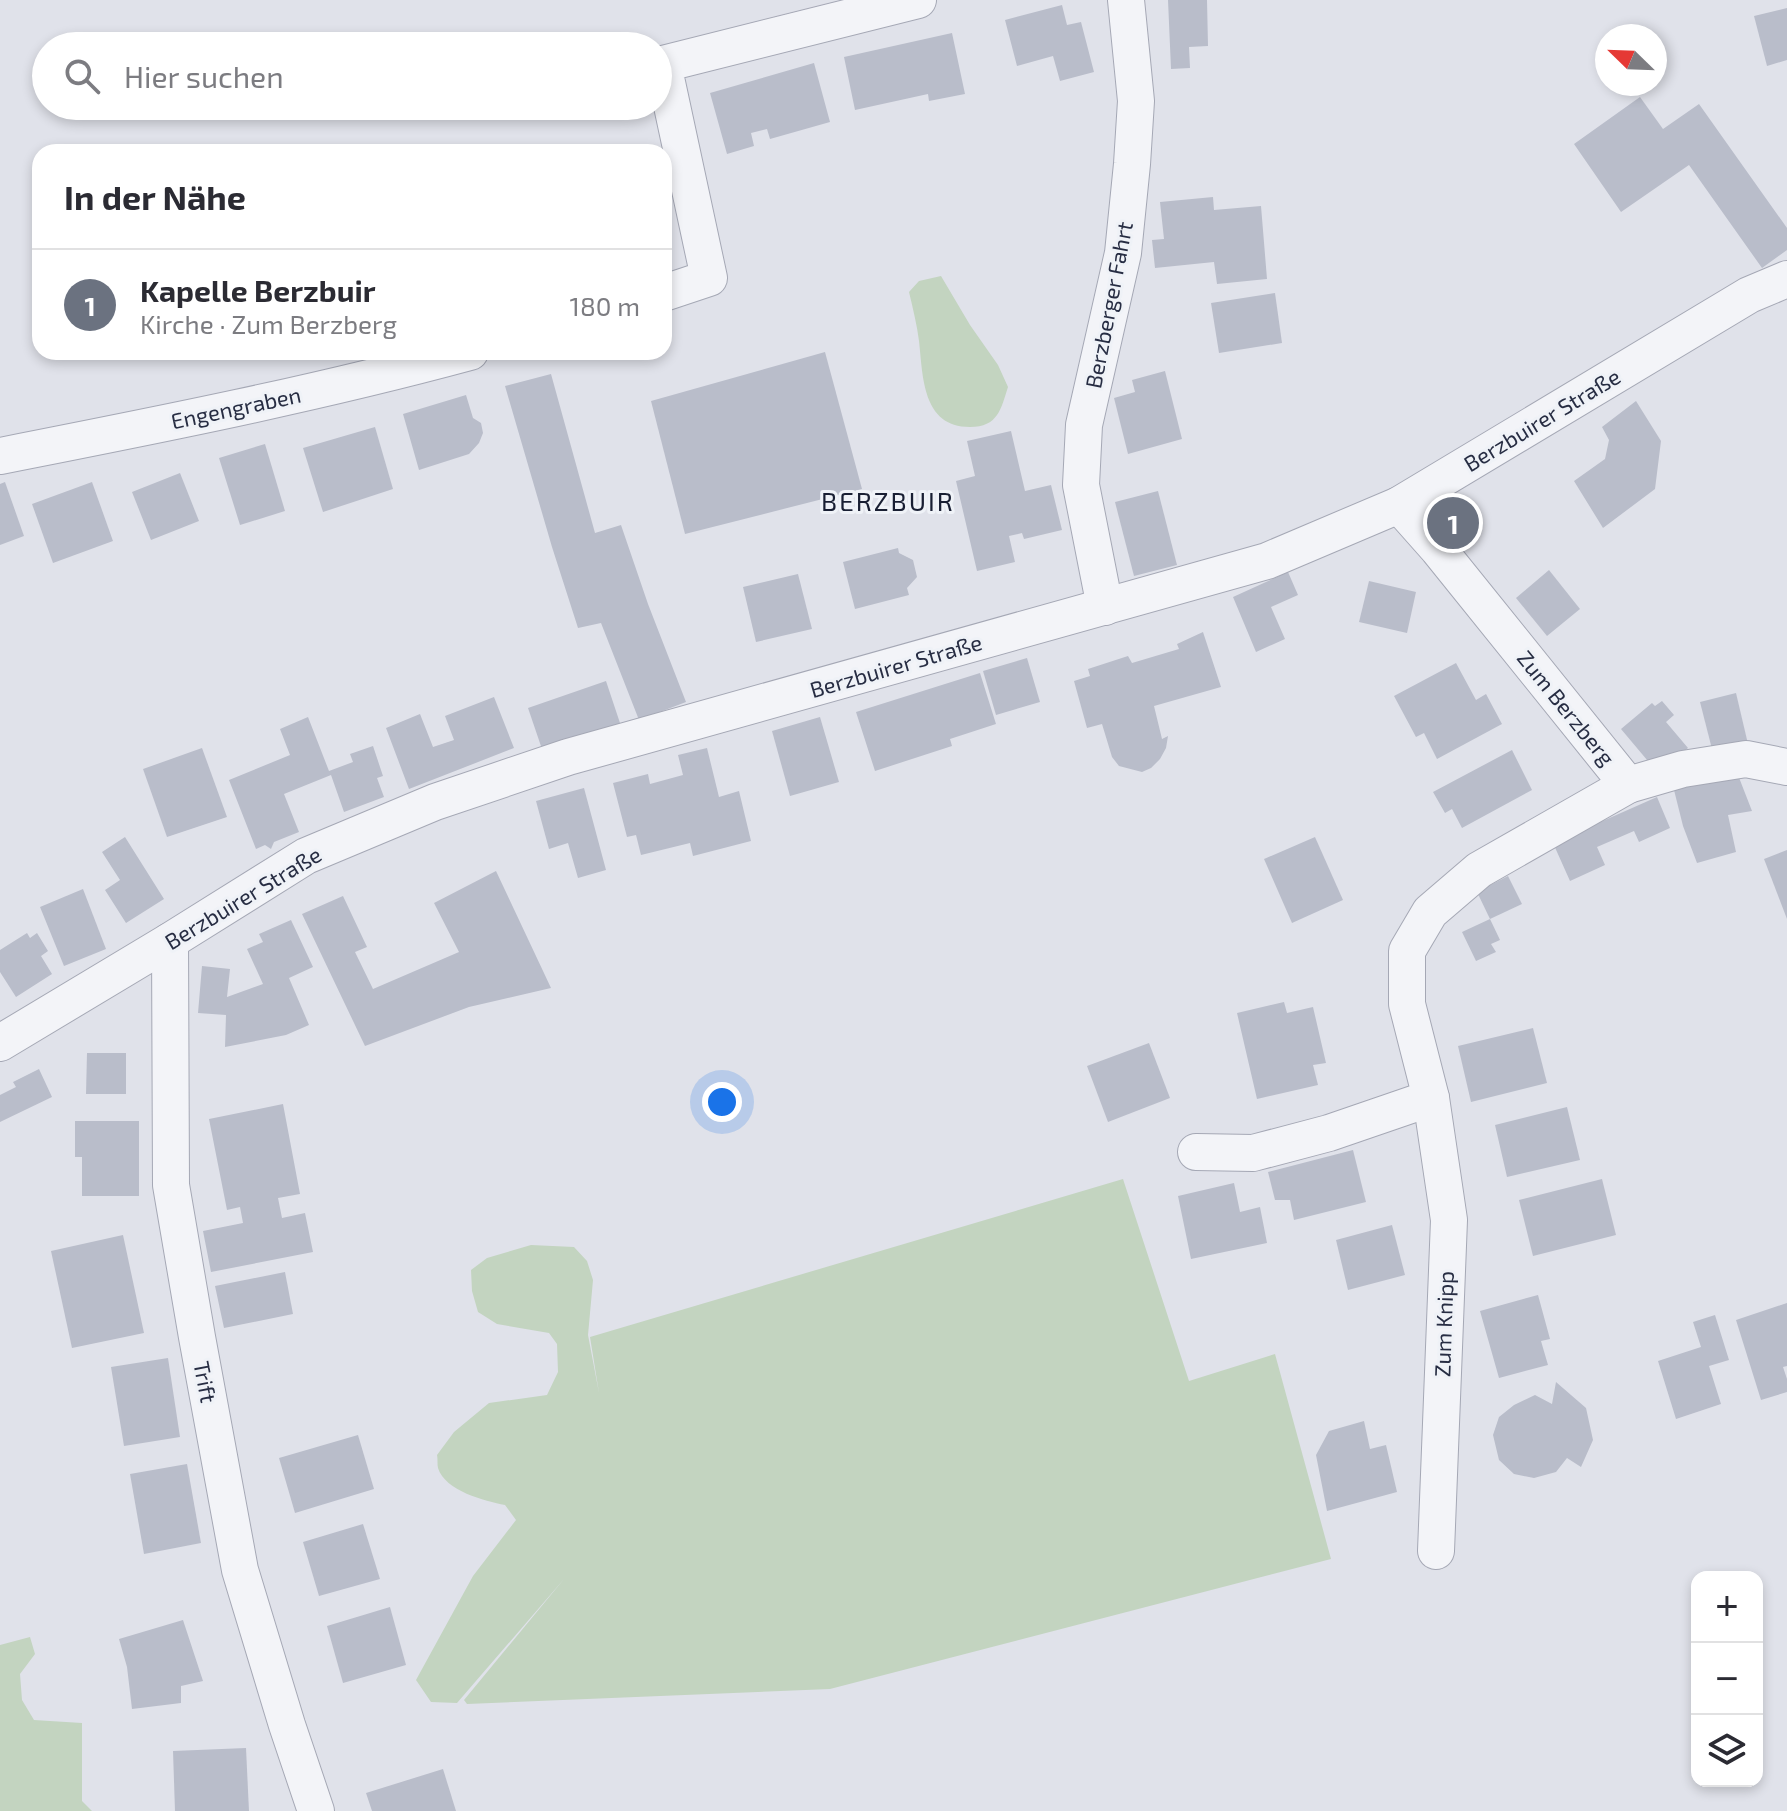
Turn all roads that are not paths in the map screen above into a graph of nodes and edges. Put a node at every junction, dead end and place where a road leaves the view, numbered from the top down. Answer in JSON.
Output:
{"nodes":[{"id":1,"x":918,"y":0,"type":"edge"},
{"id":2,"x":1126,"y":0,"type":"edge"},
{"id":3,"x":672,"y":62,"type":"edge"},
{"id":4,"x":672,"y":106,"type":"edge"},
{"id":5,"x":1787,"y":279,"type":"edge"},
{"id":6,"x":672,"y":290,"type":"edge"},
{"id":7,"x":440,"y":360,"type":"edge"},
{"id":8,"x":0,"y":456,"type":"edge"},
{"id":9,"x":1399,"y":505,"type":"junction"},
{"id":10,"x":1105,"y":607,"type":"junction"},
{"id":11,"x":1787,"y":767,"type":"edge"},
{"id":12,"x":1628,"y":785,"type":"junction"},
{"id":13,"x":170,"y":941,"type":"junction"},
{"id":14,"x":0,"y":1043,"type":"edge"},
{"id":15,"x":1431,"y":1098,"type":"junction"},
{"id":16,"x":1196,"y":1152,"type":"dead end"},
{"id":17,"x":1436,"y":1551,"type":"dead end"},
{"id":18,"x":316,"y":1811,"type":"edge"}],
"edges":[{"from":1,"to":3,"type":"street"},
{"from":2,"to":10,"type":"street","name":"Berzberger Fahrt"},
{"from":4,"to":6,"type":"street"},
{"from":5,"to":9,"type":"street","name":"Berzbuirer Straße"},
{"from":7,"to":8,"type":"street","name":"Engengraben"},
{"from":9,"to":10,"type":"street","name":"Berzbuirer Straße"},
{"from":9,"to":12,"type":"street","name":"Zum Berzberg"},
{"from":10,"to":13,"type":"street","name":"Berzbuirer Straße"},
{"from":11,"to":12,"type":"street","name":"Zum Berzberg"},
{"from":12,"to":15,"type":"street","name":"Zum Knipp"},
{"from":13,"to":14,"type":"street","name":"Berzbuirer Straße"},
{"from":13,"to":18,"type":"street","name":"Trift"},
{"from":15,"to":16,"type":"street"},
{"from":15,"to":17,"type":"street","name":"Zum Knipp"}]}
